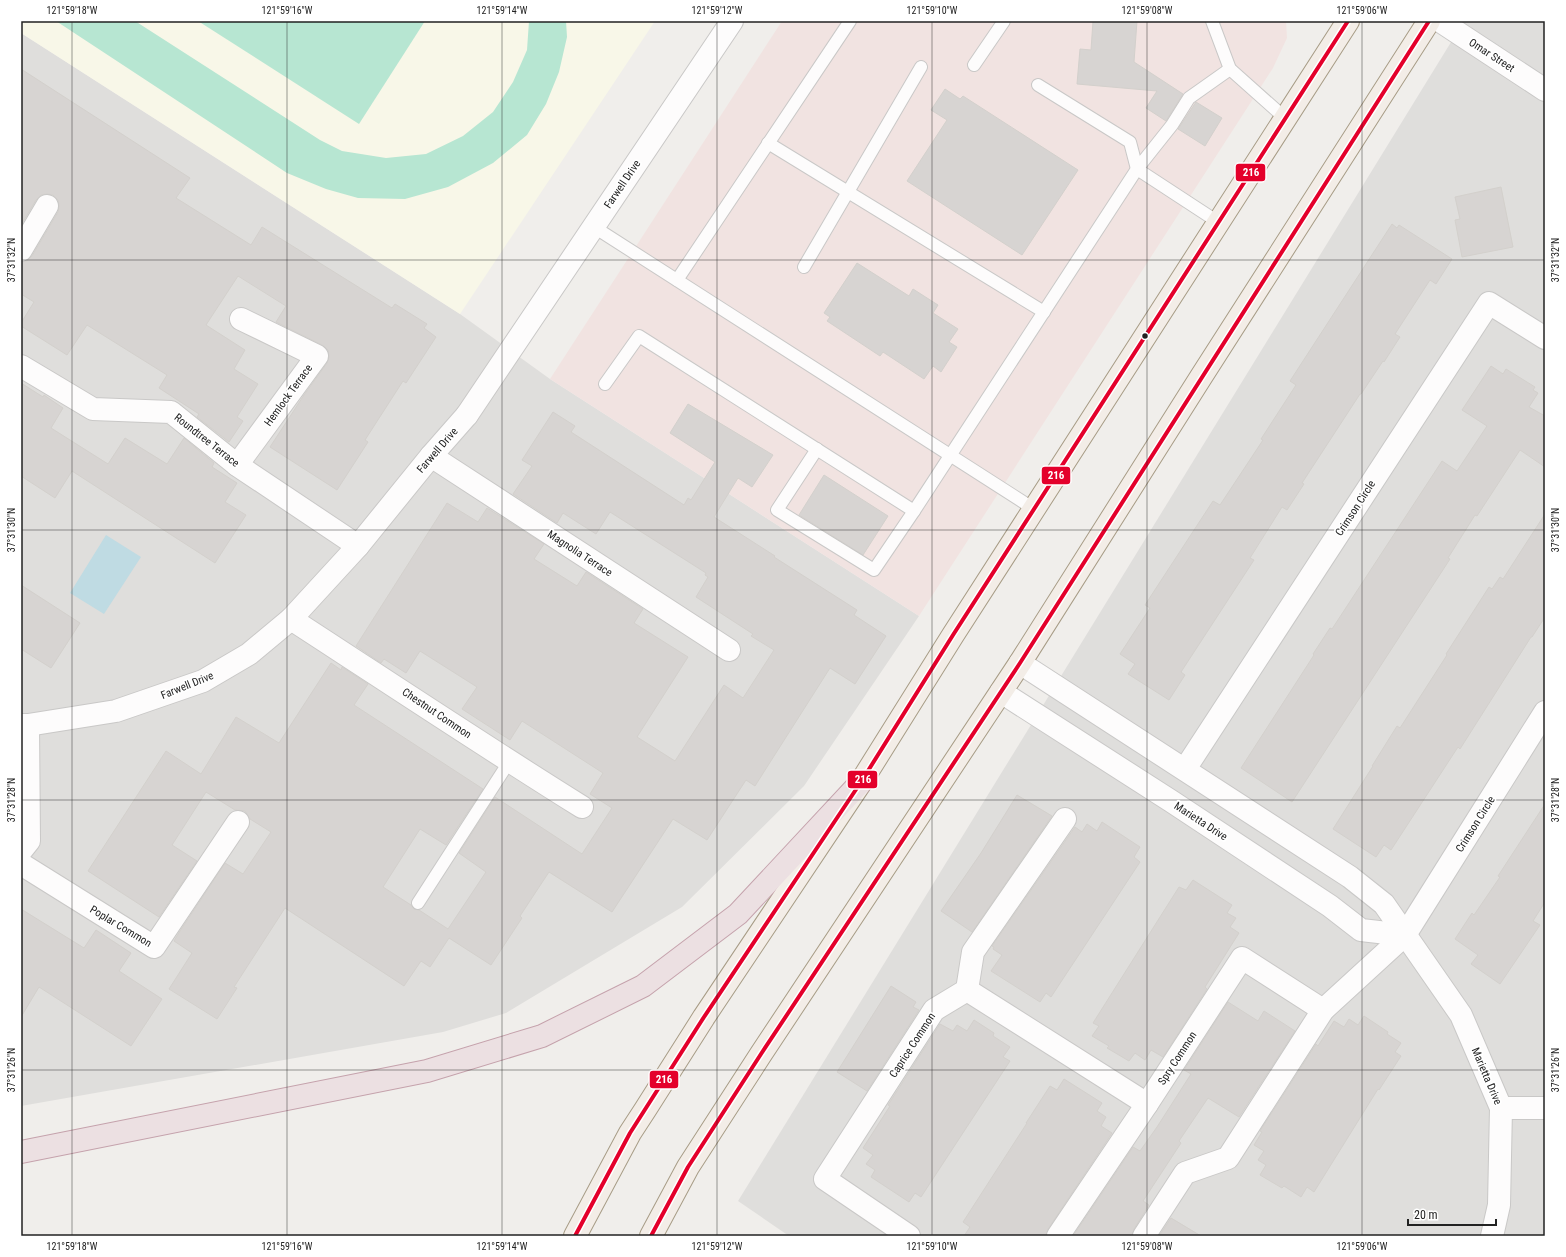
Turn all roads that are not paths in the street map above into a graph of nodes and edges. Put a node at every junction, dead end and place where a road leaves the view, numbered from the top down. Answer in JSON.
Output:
{"nodes":[{"id":1,"x":732,"y":21,"type":"edge"},
{"id":2,"x":850,"y":21,"type":"edge"},
{"id":3,"x":1004,"y":21,"type":"edge"},
{"id":4,"x":1212,"y":21,"type":"edge"},
{"id":5,"x":1348,"y":21,"type":"edge"},
{"id":6,"x":1429,"y":21,"type":"edge"},
{"id":7,"x":1440,"y":21,"type":"edge"},
{"id":8,"x":974,"y":66,"type":"dead end"},
{"id":9,"x":921,"y":67,"type":"dead end"},
{"id":10,"x":1230,"y":69,"type":"junction"},
{"id":11,"x":1038,"y":85,"type":"dead end"},
{"id":12,"x":1545,"y":90,"type":"edge"},
{"id":13,"x":1285,"y":118,"type":"junction"},
{"id":14,"x":768,"y":143,"type":"junction"},
{"id":15,"x":1137,"y":169,"type":"junction"},
{"id":16,"x":848,"y":192,"type":"junction"},
{"id":17,"x":47,"y":206,"type":"dead end"},
{"id":18,"x":1218,"y":222,"type":"junction"},
{"id":19,"x":594,"y":227,"type":"junction"},
{"id":20,"x":21,"y":250,"type":"edge"},
{"id":21,"x":804,"y":267,"type":"dead end"},
{"id":22,"x":677,"y":280,"type":"junction"},
{"id":23,"x":1044,"y":312,"type":"junction"},
{"id":24,"x":241,"y":319,"type":"dead end"},
{"id":25,"x":1545,"y":338,"type":"edge"},
{"id":26,"x":21,"y":366,"type":"edge"},
{"id":27,"x":605,"y":384,"type":"dead end"},
{"id":28,"x":817,"y":449,"type":"junction"},
{"id":29,"x":431,"y":456,"type":"junction"},
{"id":30,"x":950,"y":456,"type":"junction"},
{"id":31,"x":237,"y":465,"type":"junction"},
{"id":32,"x":1034,"y":509,"type":"junction"},
{"id":33,"x":914,"y":511,"type":"junction"},
{"id":34,"x":358,"y":546,"type":"junction"},
{"id":35,"x":291,"y":619,"type":"junction"},
{"id":36,"x":729,"y":650,"type":"dead end"},
{"id":37,"x":1020,"y":663,"type":"junction"},
{"id":38,"x":1001,"y":692,"type":"junction"},
{"id":39,"x":1545,"y":712,"type":"edge"},
{"id":40,"x":24,"y":725,"type":"edge"},
{"id":41,"x":509,"y":762,"type":"junction"},
{"id":42,"x":1185,"y":769,"type":"junction"},
{"id":43,"x":861,"y":782,"type":"junction"},
{"id":44,"x":582,"y":807,"type":"dead end"},
{"id":45,"x":1065,"y":818,"type":"dead end"},
{"id":46,"x":238,"y":822,"type":"dead end"},
{"id":47,"x":21,"y":851,"type":"edge"},
{"id":48,"x":21,"y":864,"type":"edge"},
{"id":49,"x":418,"y":903,"type":"dead end"},
{"id":50,"x":1405,"y":935,"type":"junction"},
{"id":51,"x":967,"y":990,"type":"junction"},
{"id":52,"x":1323,"y":1010,"type":"junction"},
{"id":53,"x":1147,"y":1104,"type":"junction"},
{"id":54,"x":1501,"y":1108,"type":"junction"},
{"id":55,"x":1545,"y":1108,"type":"edge"},
{"id":56,"x":21,"y":1152,"type":"edge"},
{"id":57,"x":575,"y":1236,"type":"edge"},
{"id":58,"x":651,"y":1236,"type":"edge"},
{"id":59,"x":909,"y":1236,"type":"edge"},
{"id":60,"x":1058,"y":1236,"type":"edge"},
{"id":61,"x":1144,"y":1236,"type":"edge"},
{"id":62,"x":1492,"y":1236,"type":"edge"}],
"edges":[{"from":1,"to":19,"type":"street","name":"Farwell Drive"},
{"from":2,"to":14,"type":"lane"},
{"from":3,"to":8,"type":"lane"},
{"from":4,"to":10,"type":"lane"},
{"from":5,"to":13,"type":"main road"},
{"from":6,"to":37,"type":"main road"},
{"from":7,"to":12,"type":"street","name":"Omar Street"},
{"from":9,"to":16,"type":"lane"},
{"from":10,"to":13,"type":"lane"},
{"from":10,"to":15,"type":"lane"},
{"from":11,"to":15,"type":"lane"},
{"from":13,"to":18,"type":"main road"},
{"from":14,"to":16,"type":"lane"},
{"from":14,"to":22,"type":"lane"},
{"from":15,"to":18,"type":"lane"},
{"from":15,"to":23,"type":"lane"},
{"from":16,"to":21,"type":"lane"},
{"from":16,"to":23,"type":"lane"},
{"from":17,"to":20,"type":"street"},
{"from":18,"to":32,"type":"main road"},
{"from":19,"to":22,"type":"lane"},
{"from":19,"to":29,"type":"street","name":"Farwell Drive"},
{"from":22,"to":30,"type":"lane"},
{"from":23,"to":30,"type":"lane"},
{"from":24,"to":31,"type":"street","name":"Hemlock Terrace"},
{"from":25,"to":42,"type":"street","name":"Crimson Circle"},
{"from":26,"to":31,"type":"street","name":"Roundtree Terrace"},
{"from":27,"to":28,"type":"lane"},
{"from":28,"to":33,"type":"lane"},
{"from":28,"to":33,"type":"lane"},
{"from":29,"to":34,"type":"street","name":"Farwell Drive"},
{"from":29,"to":36,"type":"street","name":"Magnolia Terrace"},
{"from":30,"to":32,"type":"lane"},
{"from":30,"to":33,"type":"lane"},
{"from":31,"to":34,"type":"street","name":"Roundtree Terrace"},
{"from":32,"to":43,"type":"main road"},
{"from":34,"to":35,"type":"street","name":"Farwell Drive"},
{"from":35,"to":40,"type":"street","name":"Farwell Drive"},
{"from":35,"to":41,"type":"street","name":"Chestnut Common"},
{"from":37,"to":38,"type":"main road"},
{"from":37,"to":42,"type":"street","name":"Marietta Drive"},
{"from":38,"to":50,"type":"street","name":"Marietta Drive"},
{"from":38,"to":58,"type":"main road"},
{"from":39,"to":50,"type":"street","name":"Crimson Circle"},
{"from":40,"to":47,"type":"street"},
{"from":41,"to":44,"type":"street","name":"Chestnut Common"},
{"from":41,"to":49,"type":"lane"},
{"from":42,"to":50,"type":"street","name":"Marietta Drive"},
{"from":43,"to":56,"type":"highway"},
{"from":43,"to":57,"type":"main road"},
{"from":45,"to":51,"type":"street"},
{"from":46,"to":48,"type":"street","name":"Poplar Common"},
{"from":50,"to":52,"type":"street"},
{"from":50,"to":54,"type":"street","name":"Marietta Drive"},
{"from":51,"to":53,"type":"street"},
{"from":51,"to":59,"type":"street","name":"Caprice Common"},
{"from":52,"to":53,"type":"street","name":"Spry Common"},
{"from":52,"to":61,"type":"street"},
{"from":53,"to":60,"type":"street","name":"Spry Common"},
{"from":54,"to":55,"type":"street"},
{"from":54,"to":62,"type":"street","name":"Marietta Drive"}]}
